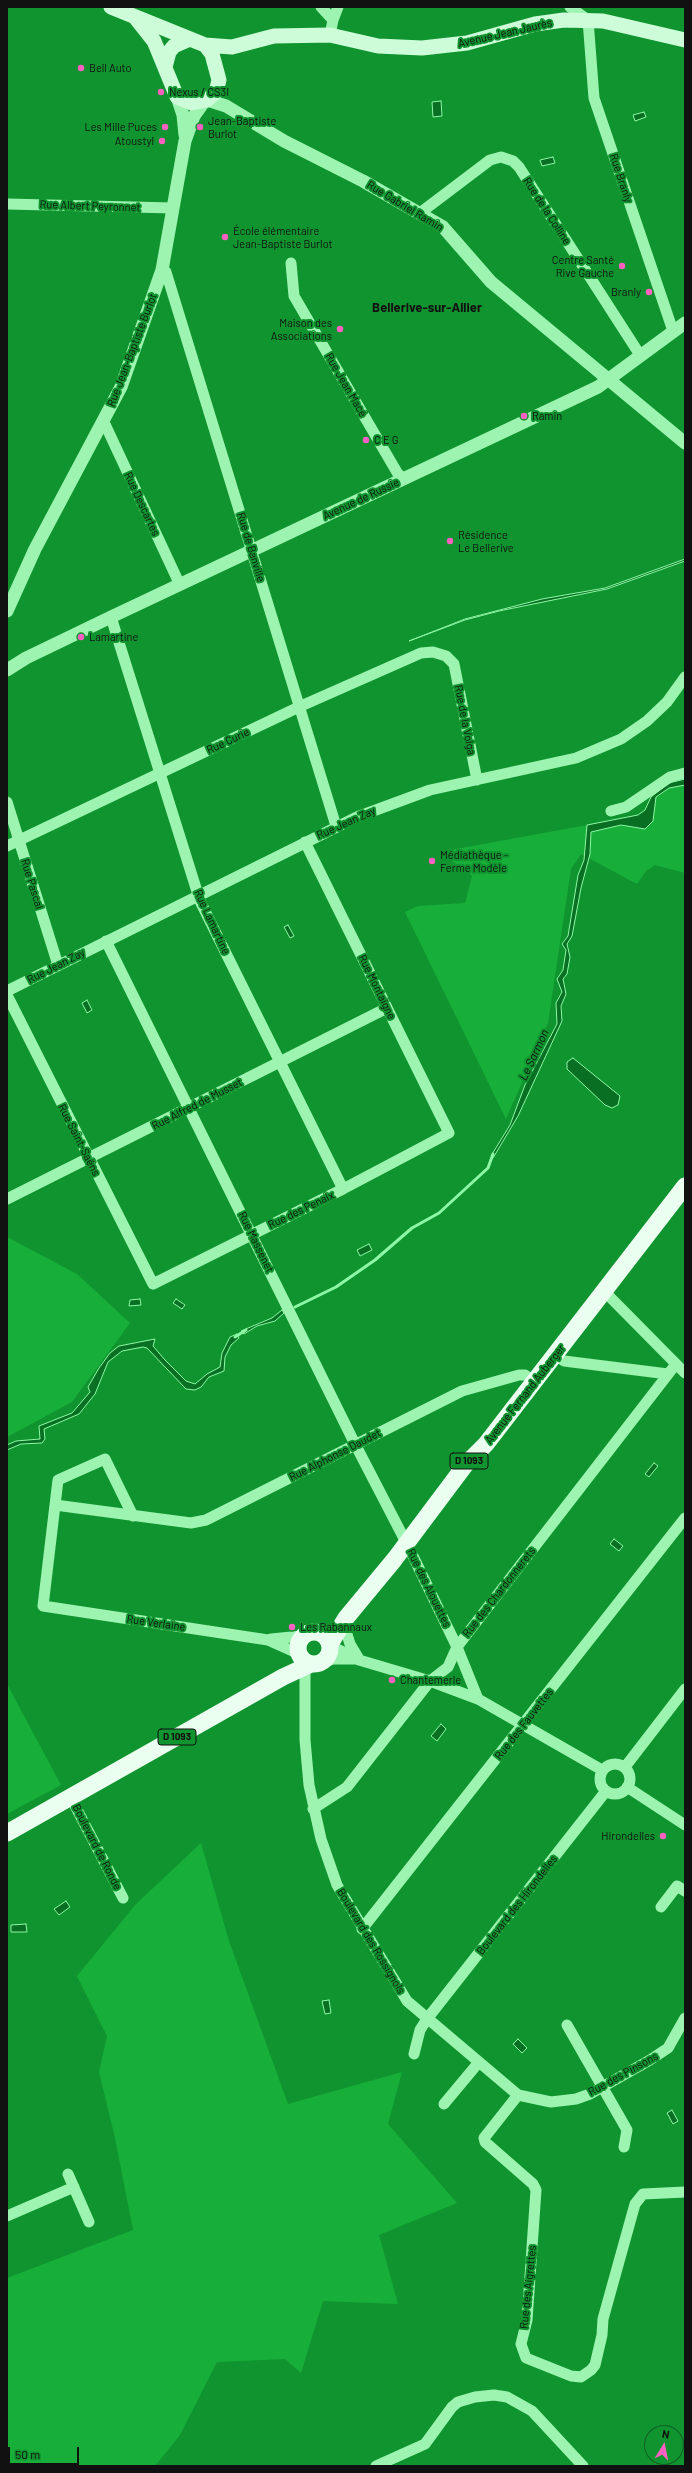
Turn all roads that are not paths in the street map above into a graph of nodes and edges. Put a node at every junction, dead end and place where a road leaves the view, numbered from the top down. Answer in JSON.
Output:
{"nodes":[{"id":1,"x":111,"y":7,"type":"edge"},
{"id":2,"x":322,"y":7,"type":"edge"},
{"id":3,"x":338,"y":7,"type":"edge"},
{"id":4,"x":570,"y":7,"type":"edge"},
{"id":5,"x":135,"y":17,"type":"junction"},
{"id":6,"x":332,"y":20,"type":"junction"},
{"id":7,"x":588,"y":20,"type":"junction"},
{"id":8,"x":330,"y":35,"type":"junction"},
{"id":9,"x":190,"y":39,"type":"junction"},
{"id":10,"x":685,"y":40,"type":"edge"},
{"id":11,"x":205,"y":45,"type":"junction"},
{"id":12,"x":165,"y":67,"type":"junction"},
{"id":13,"x":177,"y":97,"type":"junction"},
{"id":14,"x":206,"y":101,"type":"junction"},
{"id":15,"x":185,"y":141,"type":"junction"},
{"id":16,"x":7,"y":204,"type":"edge"},
{"id":17,"x":173,"y":208,"type":"junction"},
{"id":18,"x":420,"y":213,"type":"junction"},
{"id":19,"x":291,"y":263,"type":"dead end"},
{"id":20,"x":162,"y":270,"type":"junction"},
{"id":21,"x":685,"y":323,"type":"edge"},
{"id":22,"x":673,"y":331,"type":"junction"},
{"id":23,"x":640,"y":355,"type":"junction"},
{"id":24,"x":608,"y":379,"type":"junction"},
{"id":25,"x":104,"y":422,"type":"junction"},
{"id":26,"x":685,"y":443,"type":"edge"},
{"id":27,"x":405,"y":479,"type":"junction"},
{"id":28,"x":252,"y":551,"type":"junction"},
{"id":29,"x":180,"y":585,"type":"junction"},
{"id":30,"x":7,"y":611,"type":"edge"},
{"id":31,"x":111,"y":617,"type":"junction"},
{"id":32,"x":26,"y":658,"type":"junction"},
{"id":33,"x":451,"y":662,"type":"joint"},
{"id":34,"x":7,"y":663,"type":"edge"},
{"id":35,"x":7,"y":670,"type":"edge"},
{"id":36,"x":685,"y":676,"type":"edge"},
{"id":37,"x":301,"y":706,"type":"junction"},
{"id":38,"x":160,"y":773,"type":"junction"},
{"id":39,"x":685,"y":773,"type":"edge"},
{"id":40,"x":477,"y":780,"type":"junction"},
{"id":41,"x":7,"y":802,"type":"edge"},
{"id":42,"x":610,"y":811,"type":"dead end"},
{"id":43,"x":336,"y":826,"type":"junction"},
{"id":44,"x":19,"y":841,"type":"junction"},
{"id":45,"x":305,"y":842,"type":"junction"},
{"id":46,"x":7,"y":846,"type":"edge"},
{"id":47,"x":198,"y":894,"type":"junction"},
{"id":48,"x":106,"y":941,"type":"junction"},
{"id":49,"x":58,"y":965,"type":"junction"},
{"id":50,"x":7,"y":990,"type":"edge"},
{"id":51,"x":7,"y":995,"type":"edge"},
{"id":52,"x":387,"y":1008,"type":"junction"},
{"id":53,"x":281,"y":1062,"type":"junction"},
{"id":54,"x":189,"y":1108,"type":"junction"},
{"id":55,"x":449,"y":1133,"type":"joint"},
{"id":56,"x":88,"y":1158,"type":"junction"},
{"id":57,"x":685,"y":1186,"type":"edge"},
{"id":58,"x":343,"y":1189,"type":"junction"},
{"id":59,"x":7,"y":1199,"type":"edge"},
{"id":60,"x":253,"y":1234,"type":"junction"},
{"id":61,"x":152,"y":1284,"type":"joint"},
{"id":62,"x":604,"y":1291,"type":"junction"},
{"id":63,"x":554,"y":1356,"type":"junction"},
{"id":64,"x":676,"y":1364,"type":"junction"},
{"id":65,"x":685,"y":1373,"type":"edge"},
{"id":66,"x":668,"y":1374,"type":"junction"},
{"id":67,"x":534,"y":1381,"type":"junction"},
{"id":68,"x":356,"y":1445,"type":"junction"},
{"id":69,"x":55,"y":1506,"type":"junction"},
{"id":70,"x":133,"y":1516,"type":"junction"},
{"id":71,"x":685,"y":1518,"type":"edge"},
{"id":72,"x":407,"y":1544,"type":"junction"},
{"id":73,"x":346,"y":1618,"type":"junction"},
{"id":74,"x":302,"y":1636,"type":"joint"},
{"id":75,"x":268,"y":1640,"type":"junction"},
{"id":76,"x":458,"y":1646,"type":"junction"},
{"id":77,"x":316,"y":1655,"type":"junction"},
{"id":78,"x":359,"y":1660,"type":"junction"},
{"id":79,"x":283,"y":1677,"type":"junction"},
{"id":80,"x":430,"y":1681,"type":"junction"},
{"id":81,"x":306,"y":1688,"type":"junction"},
{"id":82,"x":685,"y":1689,"type":"edge"},
{"id":83,"x":478,"y":1699,"type":"junction"},
{"id":84,"x":524,"y":1724,"type":"junction"},
{"id":85,"x":625,"y":1768,"type":"junction"},
{"id":86,"x":602,"y":1770,"type":"junction"},
{"id":87,"x":627,"y":1787,"type":"junction"},
{"id":88,"x":606,"y":1791,"type":"junction"},
{"id":89,"x":70,"y":1796,"type":"junction"},
{"id":90,"x":313,"y":1809,"type":"junction"},
{"id":91,"x":8,"y":1825,"type":"edge"},
{"id":92,"x":685,"y":1825,"type":"edge"},
{"id":93,"x":685,"y":1891,"type":"edge"},
{"id":94,"x":123,"y":1898,"type":"dead end"},
{"id":95,"x":661,"y":1907,"type":"dead end"},
{"id":96,"x":362,"y":1929,"type":"junction"},
{"id":97,"x":427,"y":2019,"type":"junction"},
{"id":98,"x":567,"y":2025,"type":"dead end"},
{"id":99,"x":684,"y":2025,"type":"edge"},
{"id":100,"x":414,"y":2054,"type":"dead end"},
{"id":101,"x":479,"y":2062,"type":"junction"},
{"id":102,"x":603,"y":2088,"type":"junction"},
{"id":103,"x":518,"y":2094,"type":"junction"},
{"id":104,"x":444,"y":2104,"type":"dead end"},
{"id":105,"x":624,"y":2147,"type":"dead end"},
{"id":106,"x":68,"y":2174,"type":"dead end"},
{"id":107,"x":74,"y":2187,"type":"junction"},
{"id":108,"x":685,"y":2192,"type":"edge"},
{"id":109,"x":7,"y":2216,"type":"edge"},
{"id":110,"x":89,"y":2222,"type":"dead end"},
{"id":111,"x":376,"y":2466,"type":"edge"},
{"id":112,"x":583,"y":2466,"type":"edge"}],
"edges":[{"from":1,"to":5,"type":"main road"},
{"from":2,"to":6,"type":"street"},
{"from":3,"to":6,"type":"street"},
{"from":4,"to":7,"type":"street"},
{"from":5,"to":9,"type":"main road"},
{"from":5,"to":12,"type":"main road"},
{"from":6,"to":8,"type":"street"},
{"from":7,"to":8,"type":"main road","name":"Avenue Jean Jaurès"},
{"from":7,"to":10,"type":"main road","name":"Avenue Jean Jaurès"},
{"from":7,"to":22,"type":"street","name":"Rue Branly"},
{"from":8,"to":11,"type":"main road","name":"Avenue Jean Jaurès"},
{"from":9,"to":11,"type":"main road"},
{"from":9,"to":12,"type":"main road"},
{"from":11,"to":14,"type":"main road"},
{"from":12,"to":13,"type":"main road"},
{"from":13,"to":14,"type":"main road"},
{"from":13,"to":15,"type":"street","name":"Rue Jean-Baptiste Burlot"},
{"from":14,"to":15,"type":"street","name":"Rue Jean-Baptiste Burlot"},
{"from":14,"to":18,"type":"street","name":"Rue Gabriel Ramin"},
{"from":15,"to":17,"type":"street","name":"Rue Jean-Baptiste Burlot"},
{"from":16,"to":17,"type":"street","name":"Rue Albert Peyronnet"},
{"from":17,"to":20,"type":"street","name":"Rue Jean-Baptiste Burlot"},
{"from":18,"to":23,"type":"street","name":"Rue de la Colline"},
{"from":18,"to":24,"type":"street","name":"Rue Gabriel Ramin"},
{"from":19,"to":27,"type":"street","name":"Rue Jean Macé"},
{"from":20,"to":25,"type":"street","name":"Rue Jean-Baptiste Burlot"},
{"from":20,"to":28,"type":"street","name":"Rue de Banville"},
{"from":21,"to":22,"type":"street","name":"Avenue de Russie"},
{"from":22,"to":23,"type":"street","name":"Avenue de Russie"},
{"from":23,"to":24,"type":"street","name":"Avenue de Russie"},
{"from":24,"to":26,"type":"street","name":"Rue Gabriel Ramin"},
{"from":24,"to":27,"type":"street","name":"Avenue de Russie"},
{"from":25,"to":29,"type":"street","name":"Rue Descartes"},
{"from":25,"to":30,"type":"street","name":"Rue Jean-Baptiste Burlot"},
{"from":27,"to":28,"type":"street","name":"Avenue de Russie"},
{"from":28,"to":29,"type":"street","name":"Avenue de Russie"},
{"from":28,"to":37,"type":"street","name":"Rue de Banville"},
{"from":29,"to":31,"type":"street","name":"Avenue de Russie"},
{"from":31,"to":32,"type":"street","name":"Avenue de Russie"},
{"from":31,"to":38,"type":"street","name":"Rue Lamartine"},
{"from":32,"to":34,"type":"street","name":"Avenue de Russie"},
{"from":32,"to":35,"type":"street","name":"Avenue de Russie"},
{"from":33,"to":37,"type":"street","name":"Rue Curie"},
{"from":33,"to":40,"type":"street","name":"Rue de la Volga"},
{"from":36,"to":40,"type":"street","name":"Rue Jean Zay"},
{"from":37,"to":38,"type":"street","name":"Rue Curie"},
{"from":37,"to":43,"type":"street","name":"Rue de Banville"},
{"from":38,"to":44,"type":"street","name":"Rue Curie"},
{"from":38,"to":47,"type":"street","name":"Rue Lamartine"},
{"from":39,"to":42,"type":"street"},
{"from":40,"to":43,"type":"street","name":"Rue Jean Zay"},
{"from":41,"to":44,"type":"street","name":"Rue Pascal"},
{"from":43,"to":45,"type":"street","name":"Rue Jean Zay"},
{"from":44,"to":46,"type":"street","name":"Rue Curie"},
{"from":44,"to":49,"type":"street","name":"Rue Pascal"},
{"from":45,"to":47,"type":"street","name":"Rue Jean Zay"},
{"from":45,"to":52,"type":"street","name":"Rue Montaigne"},
{"from":47,"to":48,"type":"street","name":"Rue Jean Zay"},
{"from":47,"to":53,"type":"street","name":"Rue Lamartine"},
{"from":48,"to":49,"type":"street","name":"Rue Jean Zay"},
{"from":48,"to":54,"type":"street","name":"Rue Massenet"},
{"from":49,"to":50,"type":"street","name":"Rue Jean Zay"},
{"from":51,"to":56,"type":"street","name":"Rue Saint-Saëns"},
{"from":52,"to":53,"type":"street","name":"Rue Alfred de Musset"},
{"from":52,"to":55,"type":"street","name":"Rue Montaigne"},
{"from":53,"to":54,"type":"street","name":"Rue Alfred de Musset"},
{"from":53,"to":58,"type":"street","name":"Rue Lamartine"},
{"from":54,"to":56,"type":"street","name":"Rue Alfred de Musset"},
{"from":54,"to":60,"type":"street","name":"Rue Massenet"},
{"from":55,"to":58,"type":"street","name":"Rue des Penaix"},
{"from":56,"to":59,"type":"street","name":"Rue Alfred de Musset"},
{"from":56,"to":61,"type":"street","name":"Rue Saint-Saëns"},
{"from":57,"to":62,"type":"main road","name":"Avenue Fernand Auberger","number":"D 1093"},
{"from":58,"to":60,"type":"street","name":"Rue des Penaix"},
{"from":60,"to":61,"type":"street","name":"Rue des Penaix"},
{"from":60,"to":68,"type":"street","name":"Rue Massenet"},
{"from":62,"to":63,"type":"main road","name":"Avenue Fernand Auberger","number":"D 1093"},
{"from":62,"to":64,"type":"street"},
{"from":63,"to":66,"type":"street"},
{"from":63,"to":67,"type":"main road","name":"Avenue Fernand Auberger","number":"D 1093"},
{"from":64,"to":65,"type":"street"},
{"from":64,"to":66,"type":"street","name":"Rue des Chardonnerets"},
{"from":66,"to":76,"type":"street","name":"Rue des Chardonnerets"},
{"from":67,"to":68,"type":"street","name":"Rue Alphonse Daudet"},
{"from":67,"to":72,"type":"main road","name":"Avenue Fernand Auberger","number":"D 1093"},
{"from":68,"to":70,"type":"street","name":"Rue Alphonse Daudet"},
{"from":68,"to":72,"type":"street","name":"Rue Massenet"},
{"from":69,"to":70,"type":"street","name":"Rue Alphonse Daudet"},
{"from":69,"to":70,"type":"street"},
{"from":69,"to":75,"type":"street","name":"Rue Verlaine"},
{"from":71,"to":84,"type":"street","name":"Rue des Fauvettes"},
{"from":72,"to":73,"type":"main road","name":"Avenue Fernand Auberger","number":"D 1093"},
{"from":72,"to":76,"type":"street","name":"Rue des Alouettes"},
{"from":73,"to":77,"type":"main road","name":"Avenue Fernand Auberger","number":"D 1093"},
{"from":73,"to":78,"type":"street"},
{"from":74,"to":75,"type":"street","name":"Rue Verlaine"},
{"from":74,"to":77,"type":"main road"},
{"from":75,"to":77,"type":"street","name":"Rue Verlaine"},
{"from":76,"to":80,"type":"street","name":"Rue des Chardonnerets"},
{"from":76,"to":83,"type":"street","name":"Rue des Alouettes"},
{"from":77,"to":78,"type":"street","name":"Rue Verlaine"},
{"from":77,"to":78,"type":"street"},
{"from":77,"to":79,"type":"main road","name":"Avenue Fernand Auberger","number":"D 1093"},
{"from":77,"to":81,"type":"street","name":"Boulevard des Rossignols"},
{"from":78,"to":80,"type":"street"},
{"from":79,"to":81,"type":"street"},
{"from":79,"to":89,"type":"main road","number":"D 1093"},
{"from":80,"to":83,"type":"street"},
{"from":80,"to":90,"type":"street","name":"Rue des Chardonnerets"},
{"from":81,"to":90,"type":"street","name":"Boulevard des Rossignols"},
{"from":82,"to":85,"type":"street"},
{"from":83,"to":84,"type":"street"},
{"from":84,"to":86,"type":"street"},
{"from":84,"to":96,"type":"street","name":"Rue des Fauvettes"},
{"from":85,"to":86,"type":"street"},
{"from":85,"to":87,"type":"street"},
{"from":86,"to":88,"type":"street"},
{"from":87,"to":88,"type":"street"},
{"from":87,"to":92,"type":"street"},
{"from":88,"to":97,"type":"street","name":"Boulevard des Hirondelles"},
{"from":89,"to":91,"type":"main road","number":"D 1093"},
{"from":89,"to":94,"type":"street","name":"Boulevard de Ronde"},
{"from":90,"to":96,"type":"street","name":"Boulevard des Rossignols"},
{"from":93,"to":95,"type":"street"},
{"from":96,"to":97,"type":"street","name":"Boulevard des Rossignols"},
{"from":97,"to":100,"type":"street"},
{"from":97,"to":101,"type":"street","name":"Rue des Pinsons"},
{"from":98,"to":102,"type":"street"},
{"from":99,"to":102,"type":"street","name":"Rue des Pinsons"},
{"from":101,"to":103,"type":"street","name":"Rue des Pinsons"},
{"from":101,"to":104,"type":"street"},
{"from":102,"to":103,"type":"street","name":"Rue des Pinsons"},
{"from":102,"to":105,"type":"street"},
{"from":103,"to":108,"type":"street","name":"Rue des Aigrettes"},
{"from":106,"to":107,"type":"street"},
{"from":107,"to":109,"type":"street"},
{"from":107,"to":110,"type":"street"},
{"from":111,"to":112,"type":"street"}]}
